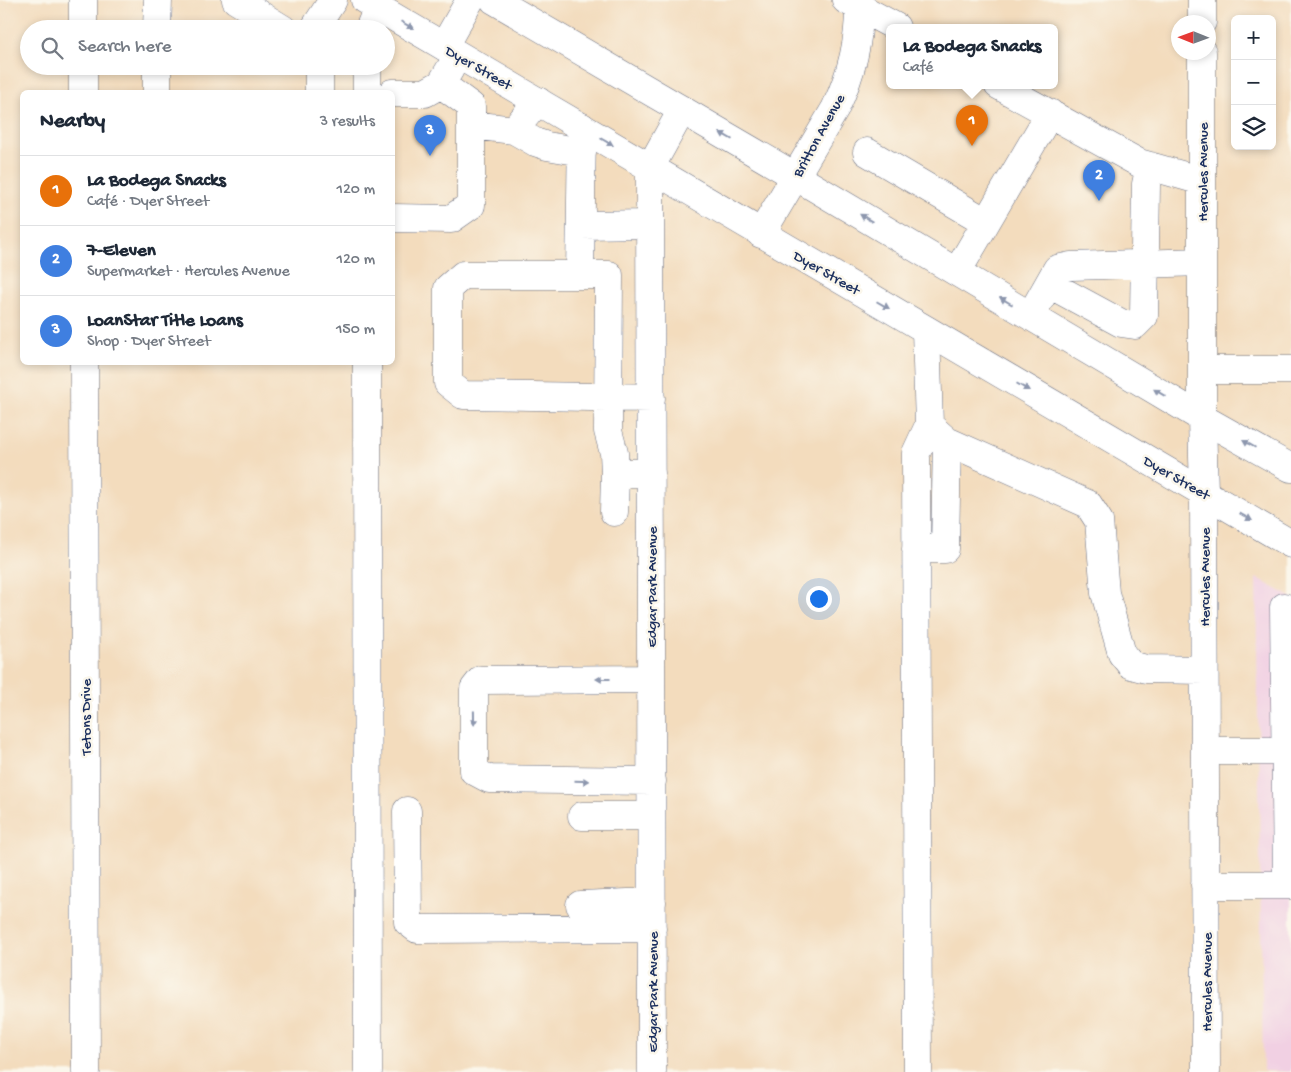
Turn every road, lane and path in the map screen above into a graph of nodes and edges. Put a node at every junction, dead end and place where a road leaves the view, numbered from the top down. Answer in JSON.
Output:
{"nodes":[{"id":1,"x":83,"y":0,"type":"edge"},
{"id":2,"x":158,"y":0,"type":"edge"},
{"id":3,"x":236,"y":0,"type":"edge"},
{"id":4,"x":332,"y":0,"type":"edge"},
{"id":5,"x":470,"y":0,"type":"edge"},
{"id":6,"x":494,"y":0,"type":"edge"},
{"id":7,"x":1202,"y":0,"type":"edge"},
{"id":8,"x":855,"y":3,"type":"edge"},
{"id":9,"x":371,"y":12,"type":"edge"},
{"id":10,"x":1202,"y":15,"type":"edge"},
{"id":11,"x":83,"y":20,"type":"edge"},
{"id":12,"x":157,"y":20,"type":"edge"},
{"id":13,"x":268,"y":20,"type":"edge"},
{"id":14,"x":320,"y":20,"type":"edge"},
{"id":15,"x":388,"y":20,"type":"edge"},
{"id":16,"x":395,"y":24,"type":"edge"},
{"id":17,"x":891,"y":24,"type":"edge"},
{"id":18,"x":452,"y":51,"type":"junction"},
{"id":19,"x":1202,"y":60,"type":"edge"},
{"id":20,"x":83,"y":75,"type":"edge"},
{"id":21,"x":157,"y":75,"type":"edge"},
{"id":22,"x":319,"y":75,"type":"edge"},
{"id":23,"x":367,"y":75,"type":"edge"},
{"id":24,"x":441,"y":84,"type":"junction"},
{"id":25,"x":1005,"y":89,"type":"edge"},
{"id":26,"x":83,"y":90,"type":"edge"},
{"id":27,"x":157,"y":90,"type":"edge"},
{"id":28,"x":319,"y":90,"type":"edge"},
{"id":29,"x":367,"y":90,"type":"edge"},
{"id":30,"x":395,"y":93,"type":"edge"},
{"id":31,"x":538,"y":101,"type":"junction"},
{"id":32,"x":682,"y":110,"type":"junction"},
{"id":33,"x":1050,"y":114,"type":"junction"},
{"id":34,"x":471,"y":126,"type":"junction"},
{"id":35,"x":514,"y":130,"type":"junction"},
{"id":36,"x":582,"y":140,"type":"junction"},
{"id":37,"x":867,"y":152,"type":"dead end"},
{"id":38,"x":1150,"y":166,"type":"junction"},
{"id":39,"x":650,"y":168,"type":"junction"},
{"id":40,"x":795,"y":176,"type":"junction"},
{"id":41,"x":1202,"y":181,"type":"junction"},
{"id":42,"x":395,"y":218,"type":"edge"},
{"id":43,"x":986,"y":222,"type":"junction"},
{"id":44,"x":650,"y":224,"type":"junction"},
{"id":45,"x":581,"y":225,"type":"junction"},
{"id":46,"x":761,"y":234,"type":"junction"},
{"id":47,"x":1202,"y":262,"type":"junction"},
{"id":48,"x":1145,"y":264,"type":"junction"},
{"id":49,"x":957,"y":272,"type":"junction"},
{"id":50,"x":580,"y":275,"type":"junction"},
{"id":51,"x":1049,"y":284,"type":"junction"},
{"id":52,"x":1031,"y":315,"type":"junction"},
{"id":53,"x":926,"y":330,"type":"junction"},
{"id":54,"x":84,"y":365,"type":"edge"},
{"id":55,"x":367,"y":365,"type":"edge"},
{"id":56,"x":1202,"y":370,"type":"junction"},
{"id":57,"x":1291,"y":370,"type":"edge"},
{"id":58,"x":608,"y":397,"type":"junction"},
{"id":59,"x":651,"y":398,"type":"junction"},
{"id":60,"x":1202,"y":418,"type":"junction"},
{"id":61,"x":938,"y":433,"type":"junction"},
{"id":62,"x":1291,"y":468,"type":"edge"},
{"id":63,"x":615,"y":473,"type":"junction"},
{"id":64,"x":651,"y":473,"type":"junction"},
{"id":65,"x":1204,"y":493,"type":"junction"},
{"id":66,"x":614,"y":512,"type":"dead end"},
{"id":67,"x":1291,"y":544,"type":"edge"},
{"id":68,"x":1291,"y":611,"type":"edge"},
{"id":69,"x":1204,"y":670,"type":"junction"},
{"id":70,"x":651,"y":679,"type":"junction"},
{"id":71,"x":1205,"y":751,"type":"junction"},
{"id":72,"x":1285,"y":751,"type":"junction"},
{"id":73,"x":652,"y":781,"type":"junction"},
{"id":74,"x":407,"y":811,"type":"dead end"},
{"id":75,"x":582,"y":816,"type":"dead end"},
{"id":76,"x":652,"y":816,"type":"junction"},
{"id":77,"x":1205,"y":885,"type":"junction"},
{"id":78,"x":1289,"y":885,"type":"edge"},
{"id":79,"x":580,"y":905,"type":"dead end"},
{"id":80,"x":652,"y":915,"type":"junction"},
{"id":81,"x":86,"y":1072,"type":"edge"},
{"id":82,"x":368,"y":1072,"type":"edge"},
{"id":83,"x":652,"y":1072,"type":"edge"},
{"id":84,"x":918,"y":1072,"type":"edge"},
{"id":85,"x":1206,"y":1072,"type":"edge"}],
"edges":[{"from":1,"to":11,"type":"street"},
{"from":2,"to":12,"type":"street"},
{"from":3,"to":13,"type":"street"},
{"from":4,"to":14,"type":"street"},
{"from":5,"to":18,"type":"street"},
{"from":6,"to":32,"type":"street"},
{"from":7,"to":10,"type":"street"},
{"from":8,"to":17,"type":"street"},
{"from":8,"to":40,"type":"street","name":"Britton Avenue"},
{"from":9,"to":15,"type":"street","name":"Dyer Street","one_way":true},
{"from":16,"to":18,"type":"street","name":"Dyer Street","one_way":true},
{"from":18,"to":24,"type":"street"},
{"from":18,"to":31,"type":"street","name":"Dyer Street"},
{"from":19,"to":41,"type":"street","name":"Hercules Avenue"},
{"from":20,"to":26,"type":"street"},
{"from":21,"to":27,"type":"street"},
{"from":22,"to":28,"type":"street"},
{"from":23,"to":29,"type":"street"},
{"from":24,"to":30,"type":"street"},
{"from":24,"to":34,"type":"street"},
{"from":25,"to":33,"type":"street"},
{"from":31,"to":35,"type":"street"},
{"from":31,"to":36,"type":"street","name":"Dyer Street"},
{"from":32,"to":39,"type":"street","name":"Edgar Park Avenue"},
{"from":40,"to":32,"type":"street","one_way":true},
{"from":33,"to":38,"type":"street"},
{"from":33,"to":43,"type":"street"},
{"from":34,"to":35,"type":"street"},
{"from":34,"to":42,"type":"street"},
{"from":35,"to":36,"type":"street"},
{"from":36,"to":39,"type":"street","name":"Dyer Street","one_way":true},
{"from":36,"to":45,"type":"street"},
{"from":37,"to":43,"type":"street"},
{"from":38,"to":41,"type":"street"},
{"from":38,"to":48,"type":"street"},
{"from":39,"to":44,"type":"street","name":"Edgar Park Avenue"},
{"from":39,"to":46,"type":"street","name":"Dyer Street"},
{"from":40,"to":46,"type":"street","name":"Britton Avenue"},
{"from":49,"to":40,"type":"street","one_way":true},
{"from":41,"to":47,"type":"street","name":"Hercules Avenue"},
{"from":43,"to":49,"type":"street"},
{"from":44,"to":45,"type":"street"},
{"from":44,"to":59,"type":"street","name":"Edgar Park Avenue"},
{"from":45,"to":50,"type":"street"},
{"from":46,"to":53,"type":"street","name":"Dyer Street","one_way":true},
{"from":47,"to":48,"type":"street"},
{"from":47,"to":56,"type":"street","name":"Hercules Avenue"},
{"from":48,"to":51,"type":"street"},
{"from":48,"to":51,"type":"street"},
{"from":52,"to":49,"type":"street","one_way":true},
{"from":50,"to":58,"type":"street"},
{"from":50,"to":58,"type":"street"},
{"from":51,"to":52,"type":"street"},
{"from":60,"to":52,"type":"street","one_way":true},
{"from":53,"to":61,"type":"street"},
{"from":53,"to":65,"type":"street","name":"Dyer Street","one_way":true},
{"from":54,"to":81,"type":"street","name":"Tetons Drive"},
{"from":55,"to":82,"type":"street"},
{"from":56,"to":57,"type":"street"},
{"from":56,"to":60,"type":"street","name":"Hercules Avenue"},
{"from":58,"to":59,"type":"street"},
{"from":58,"to":63,"type":"street"},
{"from":59,"to":64,"type":"street","name":"Edgar Park Avenue"},
{"from":62,"to":60,"type":"street","one_way":true},
{"from":60,"to":65,"type":"street","name":"Hercules Avenue"},
{"from":61,"to":69,"type":"street"},
{"from":61,"to":84,"type":"street"},
{"from":63,"to":64,"type":"street"},
{"from":63,"to":66,"type":"street"},
{"from":64,"to":70,"type":"street","name":"Edgar Park Avenue"},
{"from":65,"to":67,"type":"street","name":"Dyer Street","one_way":true},
{"from":65,"to":69,"type":"street","name":"Hercules Avenue"},
{"from":68,"to":72,"type":"street"},
{"from":69,"to":71,"type":"street","name":"Hercules Avenue"},
{"from":70,"to":73,"type":"street","name":"Edgar Park Avenue"},
{"from":70,"to":73,"type":"street","one_way":true},
{"from":71,"to":72,"type":"street"},
{"from":71,"to":77,"type":"street","name":"Hercules Avenue"},
{"from":72,"to":78,"type":"street"},
{"from":73,"to":76,"type":"street","name":"Edgar Park Avenue"},
{"from":74,"to":80,"type":"street"},
{"from":75,"to":76,"type":"street"},
{"from":76,"to":80,"type":"street","name":"Edgar Park Avenue"},
{"from":77,"to":78,"type":"street"},
{"from":77,"to":85,"type":"street","name":"Hercules Avenue"},
{"from":79,"to":80,"type":"street"},
{"from":80,"to":83,"type":"street","name":"Edgar Park Avenue"}]}
